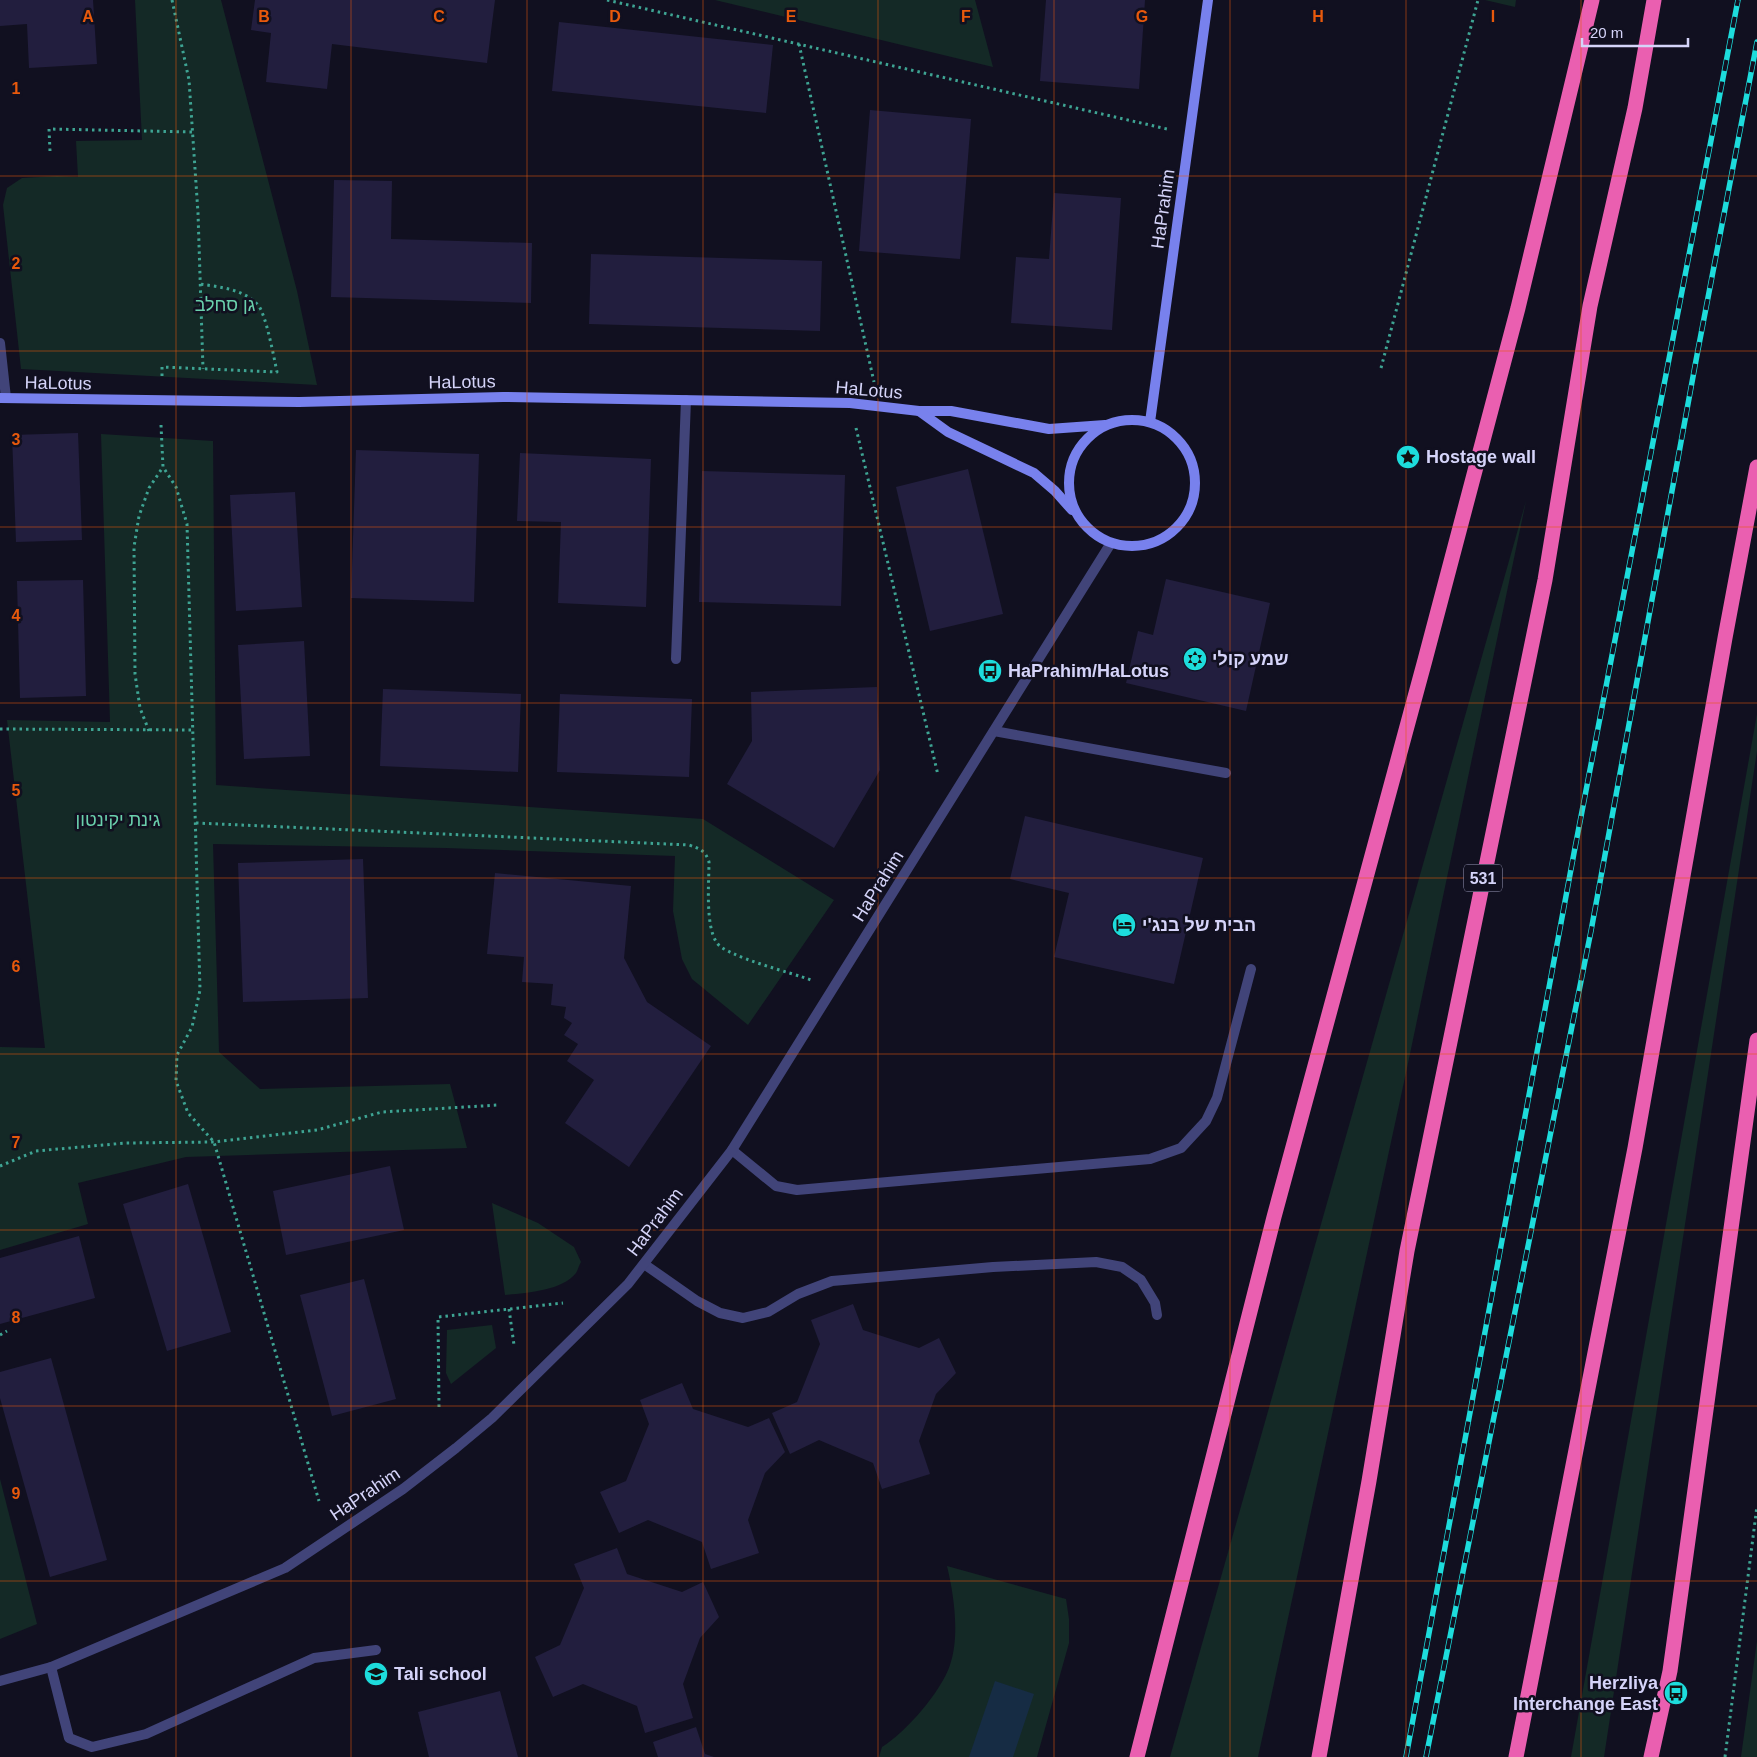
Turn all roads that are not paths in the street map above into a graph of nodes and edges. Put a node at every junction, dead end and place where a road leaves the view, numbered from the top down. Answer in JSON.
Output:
{"nodes":[{"id":1,"x":1208,"y":0,"type":"edge"},
{"id":2,"x":1592,"y":0,"type":"edge"},
{"id":3,"x":1654,"y":0,"type":"edge"},
{"id":4,"x":0,"y":344,"type":"edge"},
{"id":5,"x":3,"y":398,"type":"edge"},
{"id":6,"x":686,"y":400,"type":"junction"},
{"id":7,"x":919,"y":411,"type":"junction"},
{"id":8,"x":1150,"y":422,"type":"junction"},
{"id":9,"x":1105,"y":425,"type":"junction"},
{"id":10,"x":1757,"y":467,"type":"edge"},
{"id":11,"x":1077,"y":514,"type":"junction"},
{"id":12,"x":1111,"y":543,"type":"junction"},
{"id":13,"x":676,"y":659,"type":"dead end"},
{"id":14,"x":994,"y":731,"type":"junction"},
{"id":15,"x":1226,"y":773,"type":"dead end"},
{"id":16,"x":1251,"y":970,"type":"dead end"},
{"id":17,"x":1757,"y":1040,"type":"edge"},
{"id":18,"x":732,"y":1150,"type":"junction"},
{"id":19,"x":644,"y":1264,"type":"junction"},
{"id":20,"x":1156,"y":1316,"type":"dead end"},
{"id":21,"x":376,"y":1650,"type":"dead end"},
{"id":22,"x":51,"y":1667,"type":"junction"},
{"id":23,"x":0,"y":1681,"type":"edge"},
{"id":24,"x":1137,"y":1757,"type":"edge"},
{"id":25,"x":1319,"y":1757,"type":"edge"},
{"id":26,"x":1516,"y":1757,"type":"edge"},
{"id":27,"x":1651,"y":1757,"type":"edge"}],
"edges":[{"from":1,"to":8,"type":"street","name":"HaPrahim"},
{"from":2,"to":24,"type":"highway"},
{"from":3,"to":25,"type":"highway","number":"531"},
{"from":4,"to":5,"type":"street","name":"HaLotus"},
{"from":5,"to":6,"type":"street","name":"HaLotus"},
{"from":6,"to":7,"type":"street","name":"HaLotus"},
{"from":6,"to":13,"type":"street"},
{"from":7,"to":9,"type":"street","name":"HaLotus"},
{"from":7,"to":11,"type":"street","name":"HaLotus"},
{"from":8,"to":9,"type":"street"},
{"from":8,"to":12,"type":"street"},
{"from":9,"to":11,"type":"street"},
{"from":10,"to":26,"type":"highway"},
{"from":11,"to":12,"type":"street"},
{"from":12,"to":14,"type":"street","name":"HaPrahim"},
{"from":14,"to":15,"type":"street"},
{"from":14,"to":18,"type":"street","name":"HaPrahim"},
{"from":16,"to":18,"type":"street"},
{"from":17,"to":27,"type":"highway"},
{"from":18,"to":19,"type":"street","name":"HaPrahim"},
{"from":19,"to":20,"type":"street"},
{"from":19,"to":22,"type":"street","name":"HaPrahim"},
{"from":21,"to":22,"type":"street"},
{"from":22,"to":23,"type":"street","name":"HaPrahim"}]}
